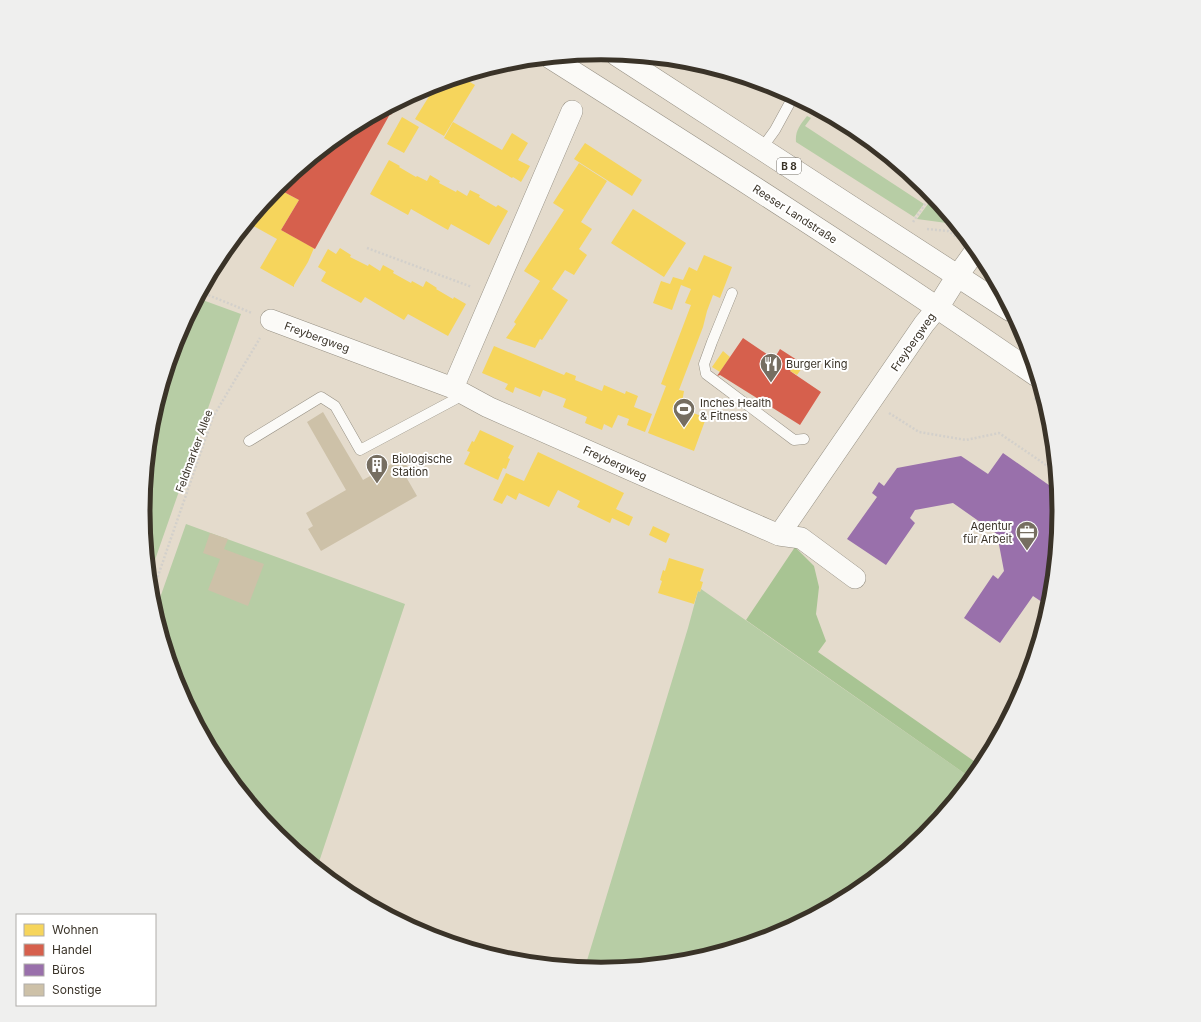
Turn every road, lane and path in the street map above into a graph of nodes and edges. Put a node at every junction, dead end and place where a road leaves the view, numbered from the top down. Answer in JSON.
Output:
{"nodes":[{"id":1,"x":626,"y":61,"type":"edge"},
{"id":2,"x":558,"y":62,"type":"edge"},
{"id":3,"x":790,"y":102,"type":"edge"},
{"id":4,"x":572,"y":111,"type":"dead end"},
{"id":5,"x":762,"y":148,"type":"junction"},
{"id":6,"x":927,"y":201,"type":"edge"},
{"id":7,"x":912,"y":224,"type":"dead end"},
{"id":8,"x":367,"y":248,"type":"dead end"},
{"id":9,"x":972,"y":256,"type":"edge"},
{"id":10,"x":958,"y":276,"type":"junction"},
{"id":11,"x":732,"y":293,"type":"dead end"},
{"id":12,"x":205,"y":294,"type":"edge"},
{"id":13,"x":493,"y":295,"type":"junction"},
{"id":14,"x":1001,"y":304,"type":"edge"},
{"id":15,"x":938,"y":307,"type":"junction"},
{"id":16,"x":271,"y":320,"type":"junction"},
{"id":17,"x":1029,"y":370,"type":"edge"},
{"id":18,"x":459,"y":391,"type":"junction"},
{"id":19,"x":871,"y":402,"type":"junction"},
{"id":20,"x":804,"y":439,"type":"dead end"},
{"id":21,"x":249,"y":442,"type":"dead end"},
{"id":22,"x":1050,"y":467,"type":"edge"},
{"id":23,"x":779,"y":535,"type":"junction"},
{"id":24,"x":855,"y":578,"type":"dead end"},
{"id":25,"x":155,"y":584,"type":"edge"}],
"edges":[{"from":1,"to":5,"type":"main road","number":"B 8"},
{"from":2,"to":15,"type":"main road","name":"Reeser Landstraße"},
{"from":3,"to":5,"type":"lane"},
{"from":4,"to":13,"type":"street"},
{"from":5,"to":10,"type":"main road","number":"B 8"},
{"from":6,"to":7,"type":"path"},
{"from":8,"to":13,"type":"path"},
{"from":9,"to":10,"type":"street"},
{"from":10,"to":14,"type":"main road","number":"B 8"},
{"from":10,"to":15,"type":"main road"},
{"from":11,"to":20,"type":"lane"},
{"from":12,"to":16,"type":"path"},
{"from":13,"to":18,"type":"street"},
{"from":15,"to":17,"type":"main road","name":"Reeser Landstraße"},
{"from":15,"to":19,"type":"street","name":"Freybergweg"},
{"from":16,"to":18,"type":"street","name":"Freybergweg"},
{"from":16,"to":25,"type":"path","name":"Feldmarker Allee"},
{"from":18,"to":21,"type":"lane"},
{"from":18,"to":23,"type":"street","name":"Freybergweg"},
{"from":19,"to":22,"type":"path"},
{"from":19,"to":23,"type":"street","name":"Freybergweg"},
{"from":23,"to":24,"type":"street","name":"Freybergweg"}]}
